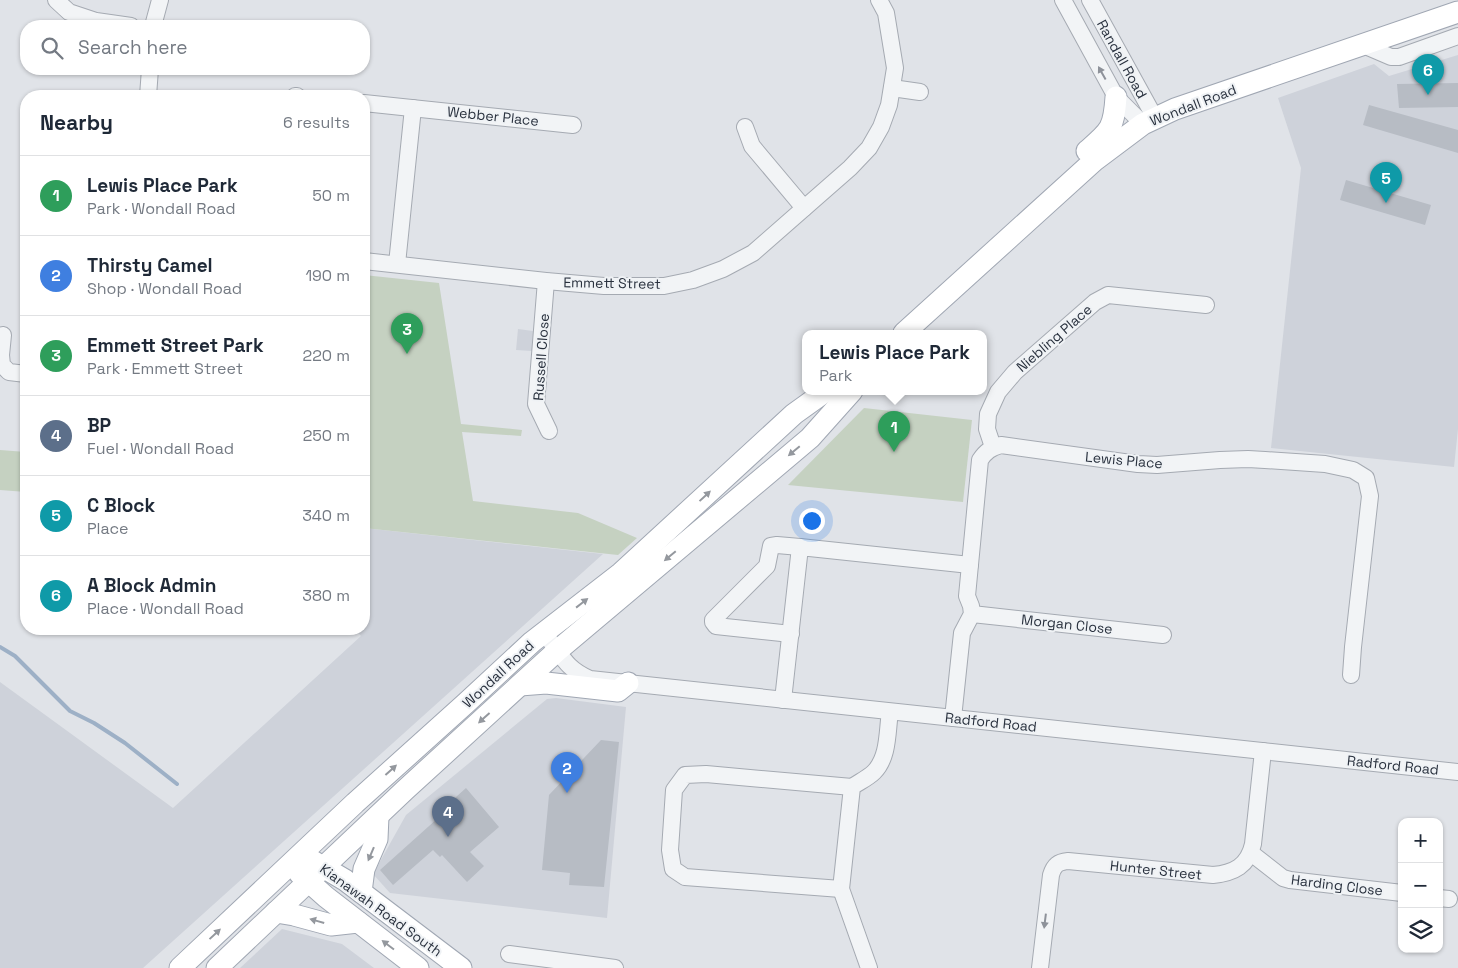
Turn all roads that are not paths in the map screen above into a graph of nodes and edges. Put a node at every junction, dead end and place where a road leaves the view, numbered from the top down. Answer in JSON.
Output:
{"nodes":[{"id":1,"x":56,"y":0,"type":"edge"},
{"id":2,"x":160,"y":0,"type":"edge"},
{"id":3,"x":879,"y":0,"type":"edge"},
{"id":4,"x":1063,"y":0,"type":"edge"},
{"id":5,"x":1090,"y":0,"type":"edge"},
{"id":6,"x":1458,"y":12,"type":"edge"},
{"id":7,"x":93,"y":20,"type":"edge"},
{"id":8,"x":155,"y":20,"type":"edge"},
{"id":9,"x":1458,"y":36,"type":"edge"},
{"id":10,"x":1364,"y":45,"type":"junction"},
{"id":11,"x":150,"y":75,"type":"edge"},
{"id":12,"x":892,"y":88,"type":"junction"},
{"id":13,"x":148,"y":90,"type":"edge"},
{"id":14,"x":920,"y":92,"type":"dead end"},
{"id":15,"x":1116,"y":97,"type":"junction"},
{"id":16,"x":370,"y":104,"type":"edge"},
{"id":17,"x":413,"y":108,"type":"junction"},
{"id":18,"x":1149,"y":121,"type":"junction"},
{"id":19,"x":573,"y":125,"type":"dead end"},
{"id":20,"x":745,"y":127,"type":"dead end"},
{"id":21,"x":1048,"y":203,"type":"junction"},
{"id":22,"x":804,"y":208,"type":"junction"},
{"id":23,"x":370,"y":262,"type":"edge"},
{"id":24,"x":397,"y":264,"type":"junction"},
{"id":25,"x":546,"y":281,"type":"junction"},
{"id":26,"x":1206,"y":305,"type":"dead end"},
{"id":27,"x":907,"y":330,"type":"edge"},
{"id":28,"x":3,"y":335,"type":"dead end"},
{"id":29,"x":20,"y":373,"type":"edge"},
{"id":30,"x":820,"y":395,"type":"edge"},
{"id":31,"x":848,"y":395,"type":"edge"},
{"id":32,"x":794,"y":414,"type":"junction"},
{"id":33,"x":549,"y":431,"type":"dead end"},
{"id":34,"x":814,"y":433,"type":"junction"},
{"id":35,"x":993,"y":447,"type":"junction"},
{"id":36,"x":800,"y":547,"type":"junction"},
{"id":37,"x":970,"y":565,"type":"junction"},
{"id":38,"x":972,"y":614,"type":"junction"},
{"id":39,"x":544,"y":632,"type":"junction"},
{"id":40,"x":791,"y":634,"type":"junction"},
{"id":41,"x":1163,"y":635,"type":"dead end"},
{"id":42,"x":557,"y":651,"type":"junction"},
{"id":43,"x":1351,"y":675,"type":"dead end"},
{"id":44,"x":628,"y":683,"type":"junction"},
{"id":45,"x":520,"y":685,"type":"junction"},
{"id":46,"x":784,"y":700,"type":"junction"},
{"id":47,"x":890,"y":712,"type":"junction"},
{"id":48,"x":953,"y":718,"type":"junction"},
{"id":49,"x":1263,"y":751,"type":"junction"},
{"id":50,"x":1458,"y":772,"type":"edge"},
{"id":51,"x":852,"y":787,"type":"junction"},
{"id":52,"x":378,"y":816,"type":"junction"},
{"id":53,"x":1251,"y":853,"type":"junction"},
{"id":54,"x":295,"y":859,"type":"junction"},
{"id":55,"x":316,"y":874,"type":"junction"},
{"id":56,"x":841,"y":889,"type":"junction"},
{"id":57,"x":361,"y":892,"type":"junction"},
{"id":58,"x":1398,"y":894,"type":"edge"},
{"id":59,"x":276,"y":912,"type":"junction"},
{"id":60,"x":358,"y":922,"type":"junction"},
{"id":61,"x":509,"y":954,"type":"dead end"},
{"id":62,"x":180,"y":968,"type":"edge"},
{"id":63,"x":217,"y":968,"type":"edge"},
{"id":64,"x":418,"y":968,"type":"edge"},
{"id":65,"x":461,"y":968,"type":"edge"},
{"id":66,"x":615,"y":968,"type":"edge"},
{"id":67,"x":869,"y":968,"type":"edge"},
{"id":68,"x":1040,"y":968,"type":"edge"}],
"edges":[{"from":1,"to":7,"type":"street"},
{"from":2,"to":8,"type":"street"},
{"from":3,"to":12,"type":"street","name":"Emmett Street"},
{"from":15,"to":4,"type":"street","name":"Randall Road","one_way":true},
{"from":5,"to":18,"type":"street","name":"Randall Road"},
{"from":6,"to":10,"type":"main road","name":"Wondall Road"},
{"from":9,"to":10,"type":"street"},
{"from":10,"to":18,"type":"main road","name":"Wondall Road"},
{"from":11,"to":13,"type":"street"},
{"from":12,"to":14,"type":"street"},
{"from":12,"to":22,"type":"street","name":"Emmett Street"},
{"from":15,"to":18,"type":"street","name":"Randall Road"},
{"from":15,"to":21,"type":"main road"},
{"from":16,"to":17,"type":"street","name":"Webber Place"},
{"from":17,"to":19,"type":"street","name":"Webber Place"},
{"from":17,"to":24,"type":"street"},
{"from":18,"to":21,"type":"main road","name":"Wondall Road"},
{"from":20,"to":22,"type":"street"},
{"from":21,"to":27,"type":"main road","name":"Wondall Road"},
{"from":22,"to":25,"type":"street","name":"Emmett Street"},
{"from":23,"to":24,"type":"street","name":"Emmett Street"},
{"from":24,"to":25,"type":"street","name":"Emmett Street"},
{"from":25,"to":33,"type":"street","name":"Russell Close"},
{"from":26,"to":35,"type":"street","name":"Niebling Place"},
{"from":28,"to":29,"type":"street"},
{"from":30,"to":32,"type":"main road","name":"Wondall Road"},
{"from":31,"to":34,"type":"main road","name":"Wondall Road"},
{"from":32,"to":34,"type":"main road"},
{"from":39,"to":32,"type":"main road","name":"Wondall Road","one_way":true},
{"from":34,"to":42,"type":"main road","name":"Wondall Road","one_way":true},
{"from":35,"to":37,"type":"street"},
{"from":35,"to":43,"type":"street","name":"Lewis Place"},
{"from":36,"to":37,"type":"street"},
{"from":36,"to":40,"type":"street"},
{"from":36,"to":40,"type":"street"},
{"from":37,"to":38,"type":"street"},
{"from":38,"to":41,"type":"street","name":"Morgan Close"},
{"from":38,"to":48,"type":"street"},
{"from":39,"to":42,"type":"street","name":"Radford Road"},
{"from":54,"to":39,"type":"main road","name":"Wondall Road","one_way":true},
{"from":40,"to":46,"type":"street"},
{"from":42,"to":44,"type":"street","name":"Radford Road"},
{"from":42,"to":45,"type":"main road","name":"Wondall Road"},
{"from":44,"to":45,"type":"main road"},
{"from":44,"to":46,"type":"street","name":"Radford Road"},
{"from":45,"to":52,"type":"main road","name":"Wondall Road","one_way":true},
{"from":46,"to":47,"type":"street","name":"Radford Road"},
{"from":47,"to":48,"type":"street","name":"Radford Road"},
{"from":47,"to":51,"type":"street"},
{"from":48,"to":49,"type":"street","name":"Radford Road"},
{"from":49,"to":50,"type":"street","name":"Radford Road"},
{"from":49,"to":53,"type":"street"},
{"from":51,"to":56,"type":"street"},
{"from":51,"to":56,"type":"street"},
{"from":52,"to":55,"type":"main road","name":"Wondall Road"},
{"from":52,"to":57,"type":"main road","one_way":true},
{"from":53,"to":58,"type":"street","name":"Harding Close"},
{"from":53,"to":68,"type":"street","name":"Hunter Street","one_way":true},
{"from":54,"to":55,"type":"main road","name":"Kianawah Road South"},
{"from":62,"to":54,"type":"main road","name":"Wondall Road","one_way":true},
{"from":55,"to":57,"type":"main road","name":"Kianawah Road South"},
{"from":55,"to":59,"type":"main road","name":"Wondall Road"},
{"from":55,"to":60,"type":"main road","name":"Kianawah Road South"},
{"from":56,"to":67,"type":"street"},
{"from":57,"to":65,"type":"main road","name":"Kianawah Road South"},
{"from":60,"to":59,"type":"main road","one_way":true},
{"from":59,"to":63,"type":"main road","name":"Wondall Road"},
{"from":64,"to":60,"type":"main road","name":"Kianawah Road South","one_way":true},
{"from":61,"to":66,"type":"street"}]}
